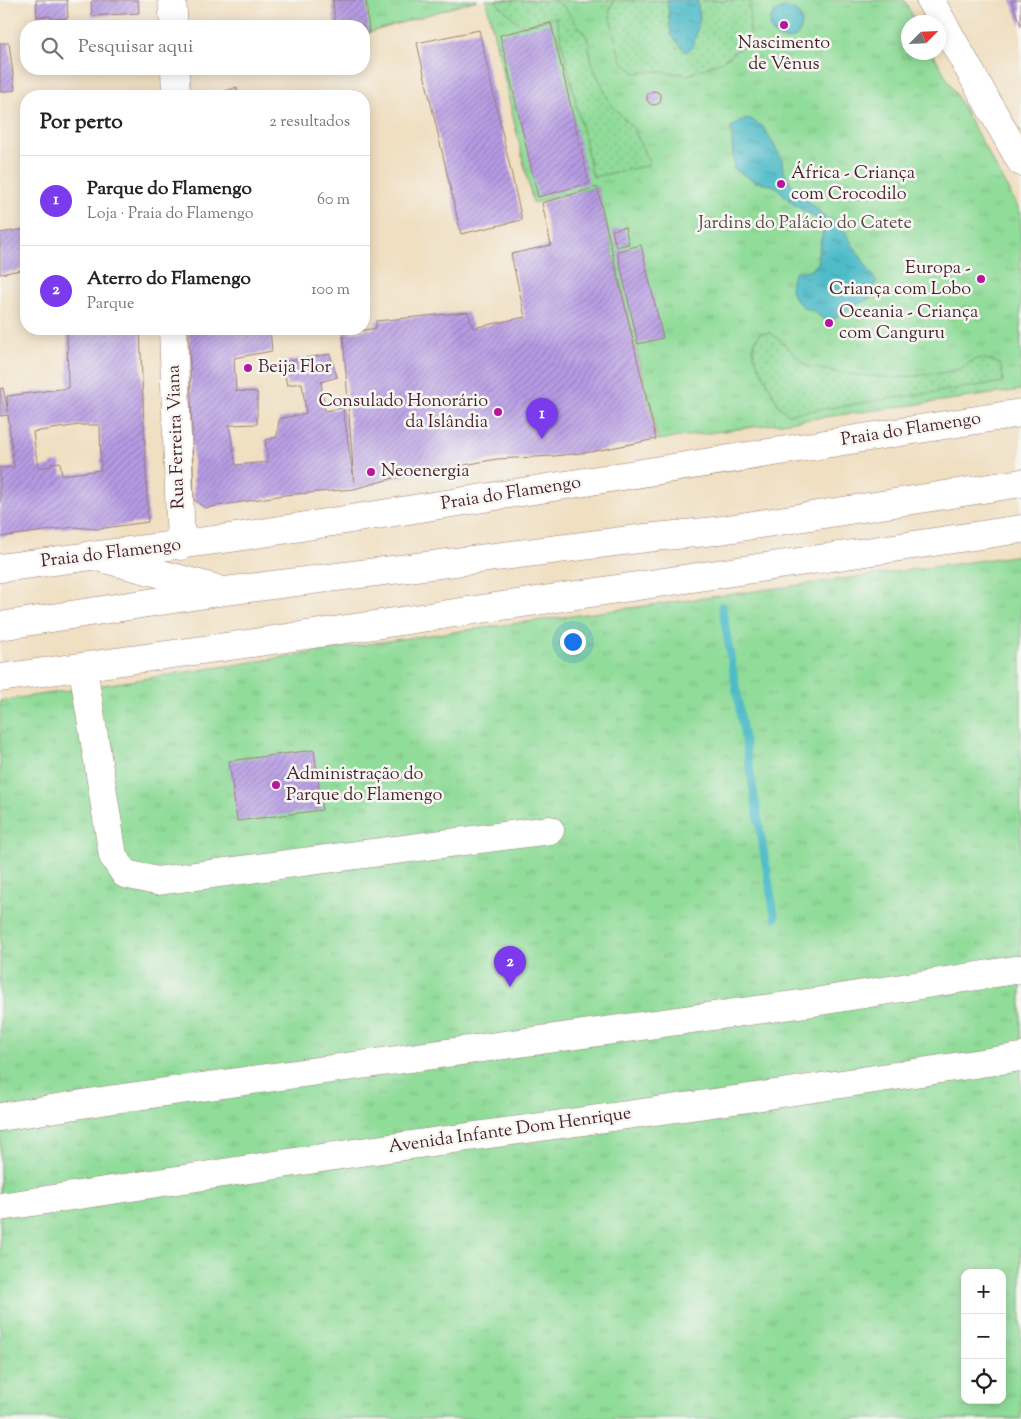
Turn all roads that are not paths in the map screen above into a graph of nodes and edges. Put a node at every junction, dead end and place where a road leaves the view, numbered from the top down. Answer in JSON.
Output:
{"nodes":[{"id":1,"x":172,"y":0,"type":"edge"},
{"id":2,"x":930,"y":0,"type":"edge"},
{"id":3,"x":174,"y":20,"type":"edge"},
{"id":4,"x":175,"y":75,"type":"edge"},
{"id":5,"x":176,"y":90,"type":"edge"},
{"id":6,"x":1021,"y":162,"type":"edge"},
{"id":7,"x":173,"y":335,"type":"edge"},
{"id":8,"x":1021,"y":413,"type":"edge"},
{"id":9,"x":1021,"y":483,"type":"edge"},
{"id":10,"x":1021,"y":529,"type":"edge"},
{"id":11,"x":181,"y":546,"type":"junction"},
{"id":12,"x":90,"y":555,"type":"junction"},
{"id":13,"x":0,"y":568,"type":"edge"},
{"id":14,"x":225,"y":591,"type":"junction"},
{"id":15,"x":0,"y":626,"type":"edge"},
{"id":16,"x":83,"y":668,"type":"junction"},
{"id":17,"x":0,"y":678,"type":"edge"},
{"id":18,"x":550,"y":830,"type":"dead end"},
{"id":19,"x":1021,"y":969,"type":"edge"},
{"id":20,"x":1021,"y":1057,"type":"edge"},
{"id":21,"x":0,"y":1118,"type":"edge"},
{"id":22,"x":0,"y":1207,"type":"edge"}],
"edges":[{"from":1,"to":3,"type":"main road"},
{"from":2,"to":6,"type":"main road"},
{"from":4,"to":5,"type":"main road"},
{"from":7,"to":11,"type":"main road","name":"Rua Ferreira Viana"},
{"from":8,"to":11,"type":"main road","name":"Praia do Flamengo"},
{"from":9,"to":14,"type":"main road"},
{"from":10,"to":16,"type":"main road"},
{"from":11,"to":12,"type":"main road","name":"Praia do Flamengo"},
{"from":12,"to":13,"type":"main road","name":"Praia do Flamengo"},
{"from":12,"to":14,"type":"main road"},
{"from":14,"to":15,"type":"main road"},
{"from":16,"to":17,"type":"main road"},
{"from":16,"to":18,"type":"main road"},
{"from":19,"to":21,"type":"main road"},
{"from":20,"to":22,"type":"main road","name":"Avenida Infante Dom Henrique"}]}
